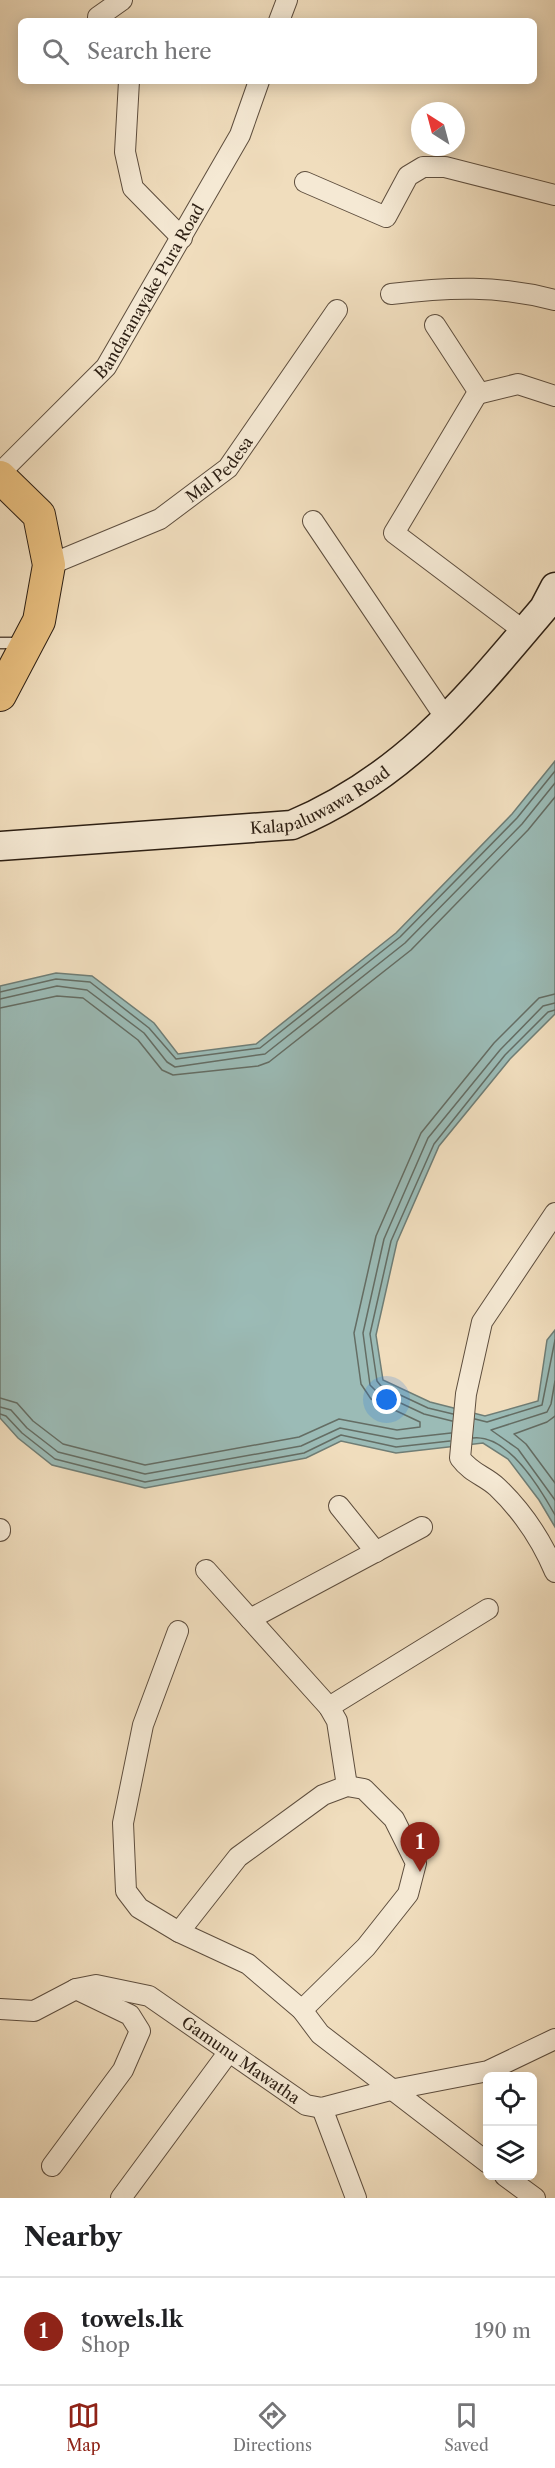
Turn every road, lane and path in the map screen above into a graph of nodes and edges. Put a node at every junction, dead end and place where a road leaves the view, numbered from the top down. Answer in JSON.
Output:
{"nodes":[{"id":1,"x":122,"y":0,"type":"edge"},
{"id":2,"x":287,"y":0,"type":"edge"},
{"id":3,"x":98,"y":18,"type":"edge"},
{"id":4,"x":280,"y":18,"type":"edge"},
{"id":5,"x":129,"y":84,"type":"edge"},
{"id":6,"x":258,"y":84,"type":"edge"},
{"id":7,"x":305,"y":182,"type":"dead end"},
{"id":8,"x":555,"y":195,"type":"edge"},
{"id":9,"x":182,"y":238,"type":"junction"},
{"id":10,"x":392,"y":294,"type":"dead end"},
{"id":11,"x":555,"y":300,"type":"edge"},
{"id":12,"x":338,"y":310,"type":"dead end"},
{"id":13,"x":435,"y":325,"type":"dead end"},
{"id":14,"x":477,"y":394,"type":"junction"},
{"id":15,"x":555,"y":396,"type":"edge"},
{"id":16,"x":0,"y":475,"type":"edge"},
{"id":17,"x":313,"y":522,"type":"dead end"},
{"id":18,"x":49,"y":565,"type":"junction"},
{"id":19,"x":551,"y":603,"type":"edge"},
{"id":20,"x":524,"y":631,"type":"junction"},
{"id":21,"x":14,"y":643,"type":"edge"},
{"id":22,"x":2,"y":685,"type":"edge"},
{"id":23,"x":447,"y":720,"type":"junction"},
{"id":24,"x":0,"y":846,"type":"edge"},
{"id":25,"x":555,"y":1214,"type":"edge"},
{"id":26,"x":339,"y":1506,"type":"dead end"},
{"id":27,"x":422,"y":1527,"type":"dead end"},
{"id":28,"x":376,"y":1552,"type":"junction"},
{"id":29,"x":206,"y":1570,"type":"dead end"},
{"id":30,"x":555,"y":1572,"type":"edge"},
{"id":31,"x":488,"y":1609,"type":"dead end"},
{"id":32,"x":250,"y":1619,"type":"junction"},
{"id":33,"x":178,"y":1631,"type":"dead end"},
{"id":34,"x":329,"y":1707,"type":"junction"},
{"id":35,"x":347,"y":1786,"type":"junction"},
{"id":36,"x":179,"y":1932,"type":"junction"},
{"id":37,"x":76,"y":1989,"type":"junction"},
{"id":38,"x":0,"y":2009,"type":"edge"},
{"id":39,"x":302,"y":2010,"type":"junction"},
{"id":40,"x":555,"y":2039,"type":"edge"},
{"id":41,"x":228,"y":2053,"type":"junction"},
{"id":42,"x":390,"y":2090,"type":"junction"},
{"id":43,"x":322,"y":2108,"type":"junction"},
{"id":44,"x":483,"y":2159,"type":"edge"},
{"id":45,"x":52,"y":2166,"type":"dead end"},
{"id":46,"x":512,"y":2180,"type":"edge"},
{"id":47,"x":121,"y":2198,"type":"edge"},
{"id":48,"x":356,"y":2198,"type":"edge"},
{"id":49,"x":535,"y":2198,"type":"edge"}],
"edges":[{"from":1,"to":3,"type":"street"},
{"from":2,"to":4,"type":"street"},
{"from":5,"to":9,"type":"street"},
{"from":6,"to":9,"type":"street","name":"Bandaranayake Pura Road"},
{"from":7,"to":8,"type":"street"},
{"from":9,"to":16,"type":"street","name":"Bandaranayake Pura Road"},
{"from":10,"to":11,"type":"street"},
{"from":12,"to":18,"type":"street","name":"Mal Pedesa"},
{"from":13,"to":14,"type":"street"},
{"from":14,"to":15,"type":"street"},
{"from":14,"to":20,"type":"street"},
{"from":16,"to":18,"type":"main road"},
{"from":17,"to":23,"type":"street"},
{"from":18,"to":21,"type":"main road"},
{"from":19,"to":20,"type":"street","name":"Kalapaluwawa Road"},
{"from":20,"to":23,"type":"street","name":"Kalapaluwawa Road"},
{"from":21,"to":22,"type":"main road"},
{"from":23,"to":24,"type":"street","name":"Kalapaluwawa Road"},
{"from":25,"to":30,"type":"street"},
{"from":26,"to":28,"type":"street"},
{"from":27,"to":28,"type":"street"},
{"from":28,"to":32,"type":"street"},
{"from":29,"to":32,"type":"street"},
{"from":31,"to":34,"type":"street"},
{"from":32,"to":34,"type":"street"},
{"from":33,"to":36,"type":"street"},
{"from":34,"to":35,"type":"street"},
{"from":35,"to":36,"type":"street"},
{"from":35,"to":39,"type":"street"},
{"from":36,"to":39,"type":"street"},
{"from":37,"to":38,"type":"street","name":"Gamunu Mawatha"},
{"from":37,"to":41,"type":"street","name":"Gamunu Mawatha"},
{"from":37,"to":45,"type":"street"},
{"from":39,"to":42,"type":"street"},
{"from":40,"to":42,"type":"street","name":"Gamunu Mawatha"},
{"from":41,"to":43,"type":"street","name":"Gamunu Mawatha"},
{"from":41,"to":47,"type":"street"},
{"from":42,"to":43,"type":"street","name":"Gamunu Mawatha"},
{"from":42,"to":44,"type":"street"},
{"from":43,"to":48,"type":"street"},
{"from":46,"to":49,"type":"street"}]}
